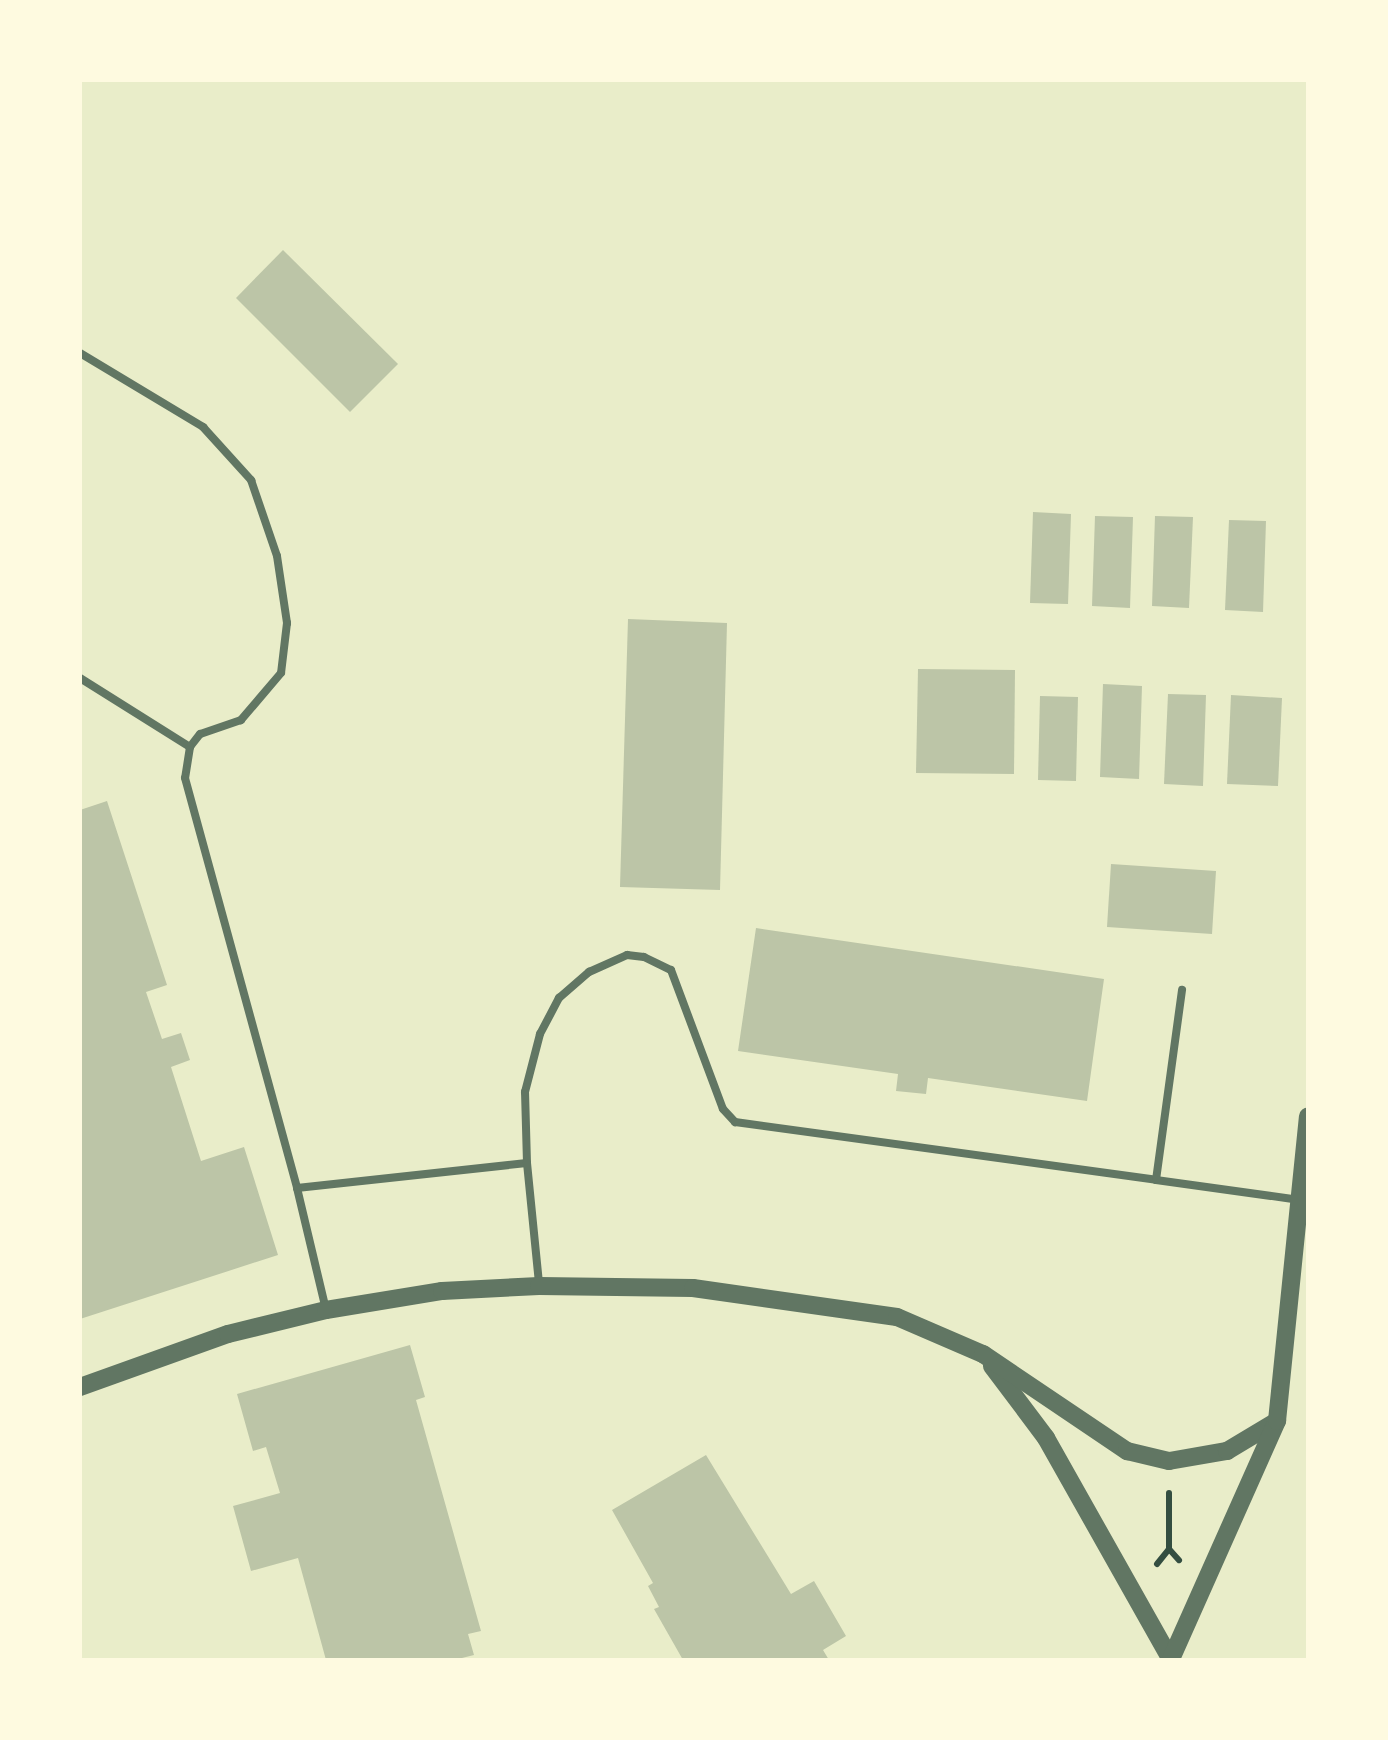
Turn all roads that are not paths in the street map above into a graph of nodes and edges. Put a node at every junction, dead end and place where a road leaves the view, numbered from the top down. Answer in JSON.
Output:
{"nodes":[{"id":1,"x":80,"y":353,"type":"edge"},
{"id":2,"x":80,"y":678,"type":"edge"},
{"id":3,"x":190,"y":747,"type":"junction"},
{"id":4,"x":1182,"y":990,"type":"dead end"},
{"id":5,"x":1308,"y":1120,"type":"edge"},
{"id":6,"x":527,"y":1163,"type":"junction"},
{"id":7,"x":1156,"y":1180,"type":"junction"},
{"id":8,"x":297,"y":1188,"type":"junction"},
{"id":9,"x":1300,"y":1200,"type":"junction"},
{"id":10,"x":539,"y":1286,"type":"junction"},
{"id":11,"x":326,"y":1310,"type":"junction"},
{"id":12,"x":983,"y":1354,"type":"junction"},
{"id":13,"x":80,"y":1387,"type":"edge"},
{"id":14,"x":1277,"y":1421,"type":"junction"},
{"id":15,"x":1171,"y":1659,"type":"edge"}],
"edges":[{"from":1,"to":3,"type":"lane"},
{"from":2,"to":3,"type":"lane"},
{"from":3,"to":8,"type":"lane"},
{"from":4,"to":7,"type":"lane"},
{"from":5,"to":9,"type":"street"},
{"from":6,"to":7,"type":"lane"},
{"from":6,"to":8,"type":"lane"},
{"from":6,"to":10,"type":"lane"},
{"from":7,"to":9,"type":"lane"},
{"from":8,"to":11,"type":"lane"},
{"from":9,"to":14,"type":"street"},
{"from":10,"to":11,"type":"street"},
{"from":10,"to":12,"type":"street"},
{"from":11,"to":13,"type":"street"},
{"from":12,"to":14,"type":"street"},
{"from":12,"to":15,"type":"street"},
{"from":14,"to":15,"type":"street"}]}
